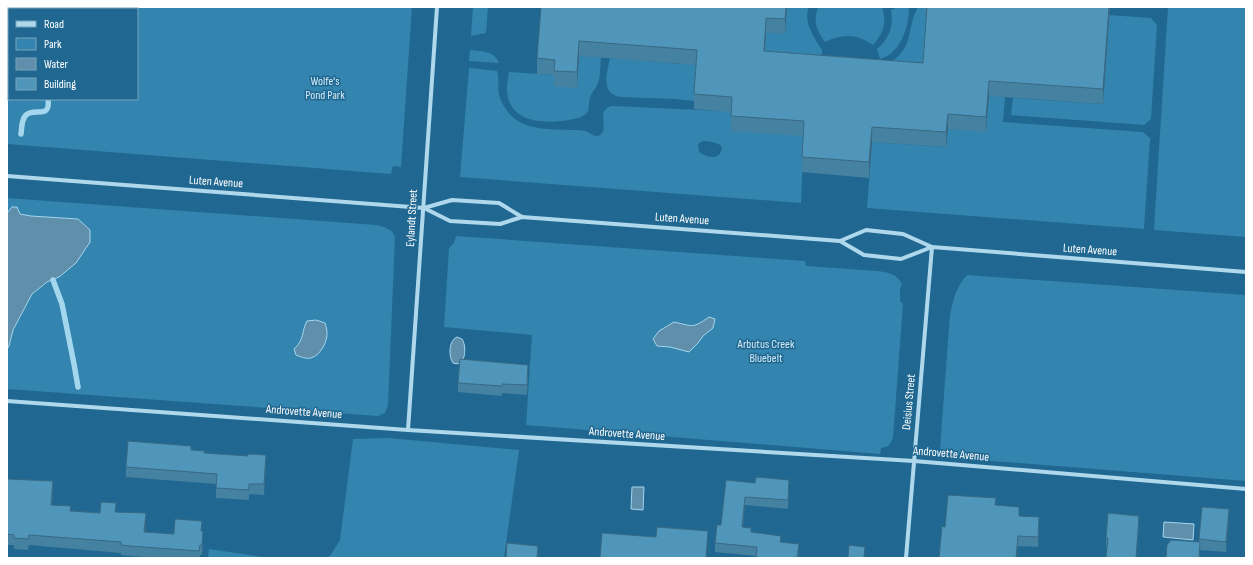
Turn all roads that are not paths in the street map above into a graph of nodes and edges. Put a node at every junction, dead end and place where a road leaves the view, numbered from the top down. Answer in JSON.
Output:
{"nodes":[{"id":1,"x":437,"y":7,"type":"edge"},
{"id":2,"x":7,"y":176,"type":"edge"},
{"id":3,"x":424,"y":208,"type":"junction"},
{"id":4,"x":522,"y":217,"type":"junction"},
{"id":5,"x":840,"y":241,"type":"junction"},
{"id":6,"x":932,"y":247,"type":"junction"},
{"id":7,"x":1246,"y":272,"type":"edge"},
{"id":8,"x":7,"y":401,"type":"edge"},
{"id":9,"x":408,"y":430,"type":"junction"},
{"id":10,"x":914,"y":461,"type":"junction"},
{"id":11,"x":1246,"y":489,"type":"edge"},
{"id":12,"x":906,"y":558,"type":"edge"}],
"edges":[{"from":1,"to":3,"type":"street","name":"Eylandt Street"},
{"from":2,"to":3,"type":"street","name":"Luten Avenue"},
{"from":3,"to":4,"type":"street","name":"Luten Avenue"},
{"from":3,"to":4,"type":"street","name":"Luten Avenue"},
{"from":3,"to":9,"type":"street","name":"Eylandt Street"},
{"from":4,"to":5,"type":"street","name":"Luten Avenue"},
{"from":5,"to":6,"type":"street","name":"Luten Avenue"},
{"from":5,"to":6,"type":"street","name":"Luten Avenue"},
{"from":6,"to":7,"type":"street","name":"Luten Avenue"},
{"from":6,"to":10,"type":"street","name":"Deisius Street"},
{"from":8,"to":9,"type":"street","name":"Androvette Avenue"},
{"from":9,"to":10,"type":"street","name":"Androvette Avenue"},
{"from":10,"to":11,"type":"street","name":"Androvette Avenue"},
{"from":10,"to":12,"type":"street","name":"Deisius Street"}]}
